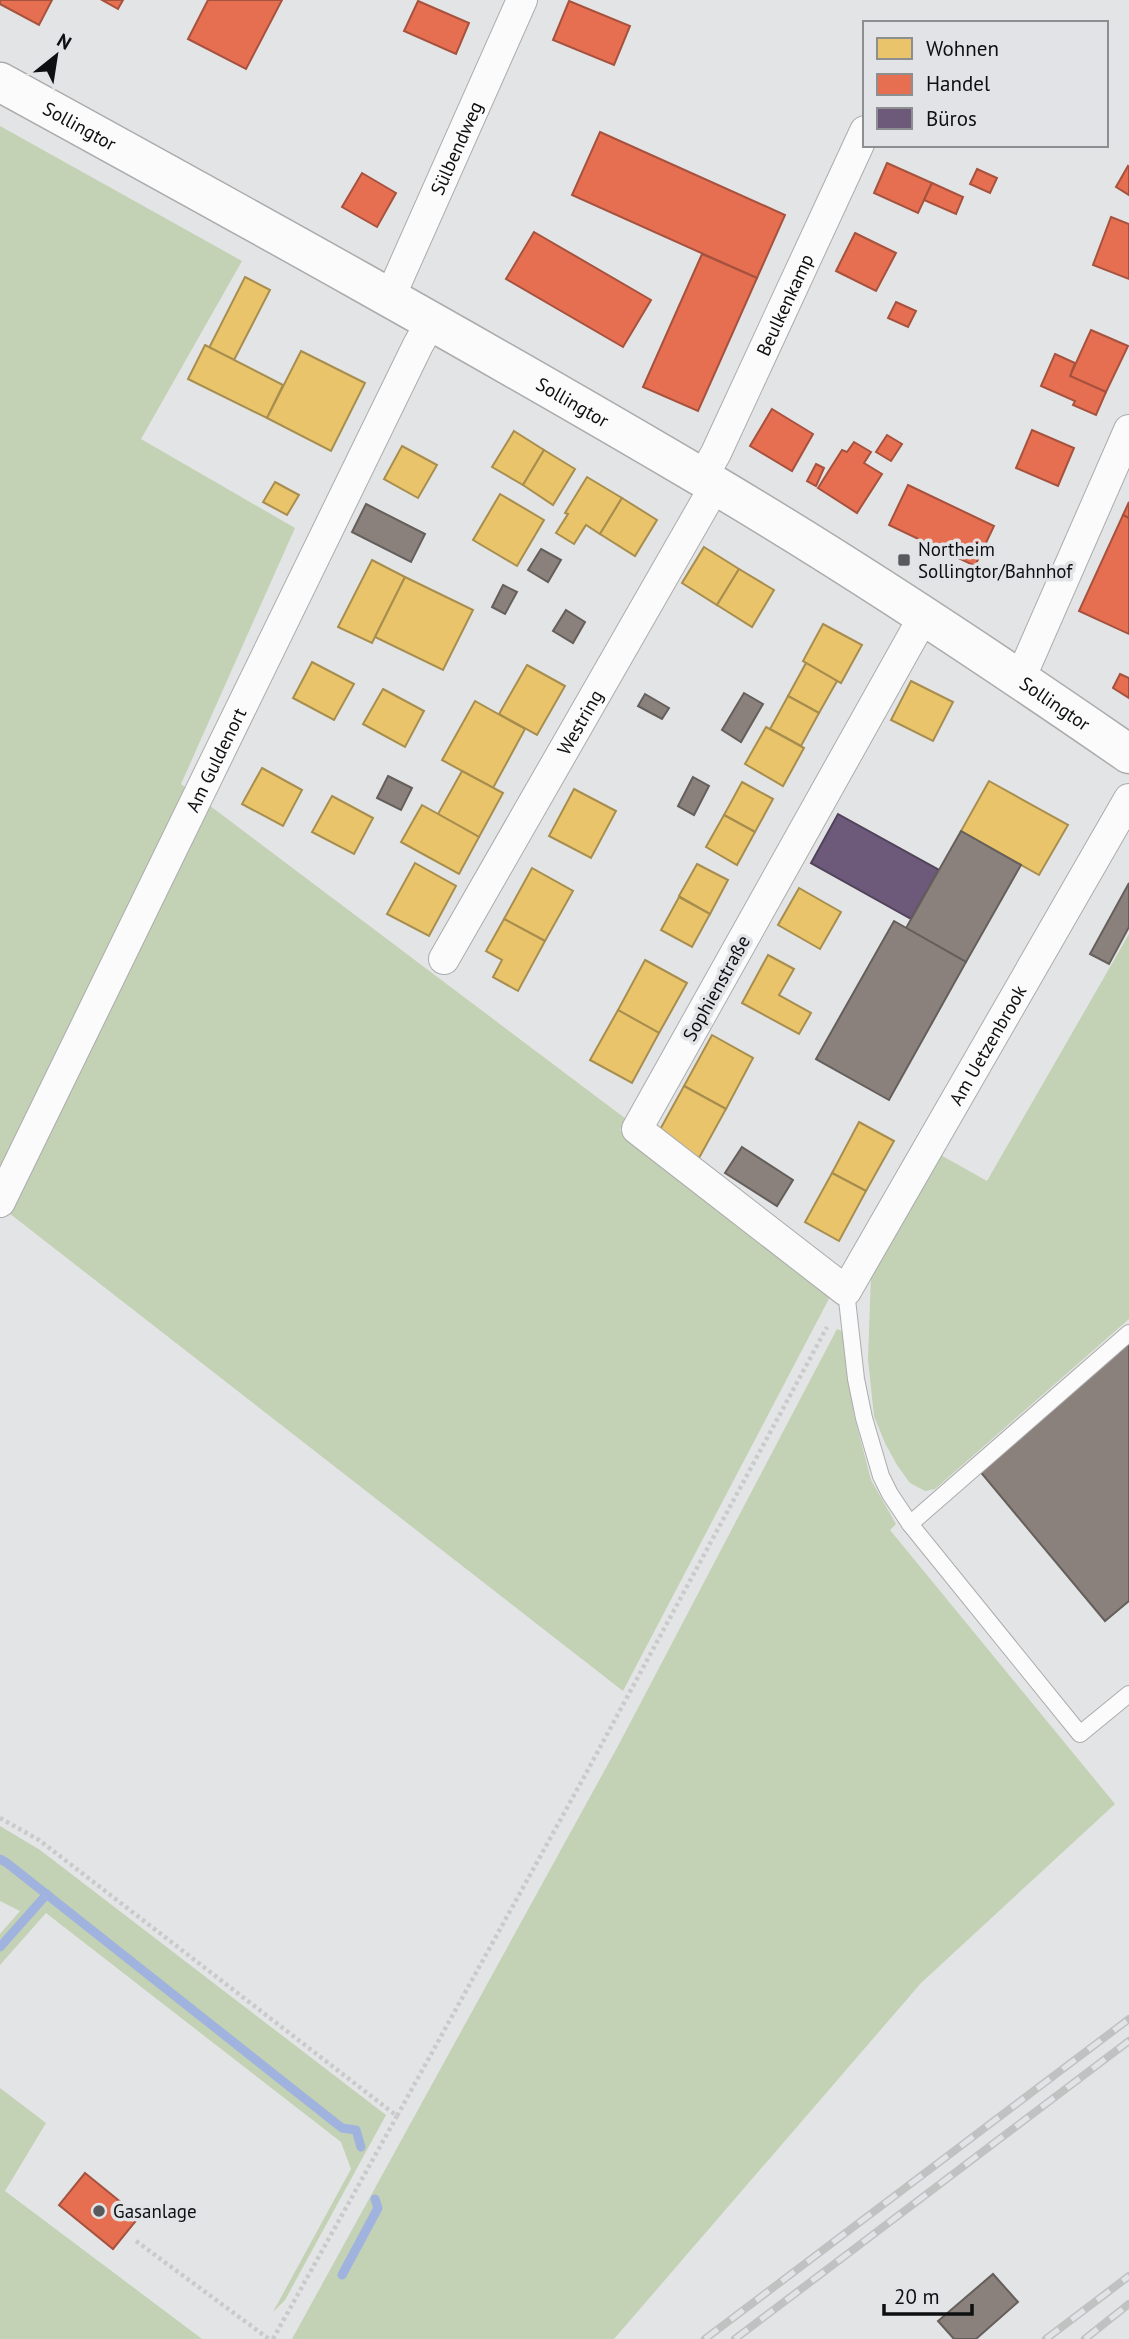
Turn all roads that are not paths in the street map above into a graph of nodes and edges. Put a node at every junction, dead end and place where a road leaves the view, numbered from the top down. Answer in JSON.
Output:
{"nodes":[{"id":1,"x":522,"y":0,"type":"edge"},
{"id":2,"x":0,"y":82,"type":"edge"},
{"id":3,"x":863,"y":135,"type":"edge"},
{"id":4,"x":390,"y":298,"type":"junction"},
{"id":5,"x":432,"y":320,"type":"junction"},
{"id":6,"x":1129,"y":430,"type":"edge"},
{"id":7,"x":709,"y":482,"type":"junction"},
{"id":8,"x":924,"y":616,"type":"junction"},
{"id":9,"x":1020,"y":679,"type":"junction"},
{"id":10,"x":1129,"y":754,"type":"edge"},
{"id":11,"x":1129,"y":799,"type":"edge"},
{"id":12,"x":444,"y":959,"type":"dead end"},
{"id":13,"x":0,"y":1202,"type":"edge"},
{"id":14,"x":846,"y":1291,"type":"junction"},
{"id":15,"x":1129,"y":1333,"type":"edge"},
{"id":16,"x":910,"y":1524,"type":"junction"},
{"id":17,"x":1129,"y":1694,"type":"edge"}],
"edges":[{"from":1,"to":4,"type":"street","name":"Sülbendweg"},
{"from":2,"to":4,"type":"main road","name":"Sollingtor"},
{"from":3,"to":7,"type":"street","name":"Beulkenkamp"},
{"from":4,"to":5,"type":"main road","name":"Sollingtor"},
{"from":5,"to":7,"type":"main road","name":"Sollingtor"},
{"from":5,"to":13,"type":"street","name":"Am Guldenort"},
{"from":6,"to":9,"type":"street"},
{"from":7,"to":8,"type":"main road","name":"Sollingtor"},
{"from":7,"to":12,"type":"street","name":"Westring"},
{"from":8,"to":9,"type":"main road","name":"Sollingtor"},
{"from":8,"to":14,"type":"street","name":"Sophienstraße"},
{"from":9,"to":10,"type":"main road","name":"Sollingtor"},
{"from":11,"to":14,"type":"street","name":"Am Uetzenbrook"},
{"from":14,"to":16,"type":"lane"},
{"from":15,"to":16,"type":"lane"},
{"from":16,"to":17,"type":"lane"}]}
